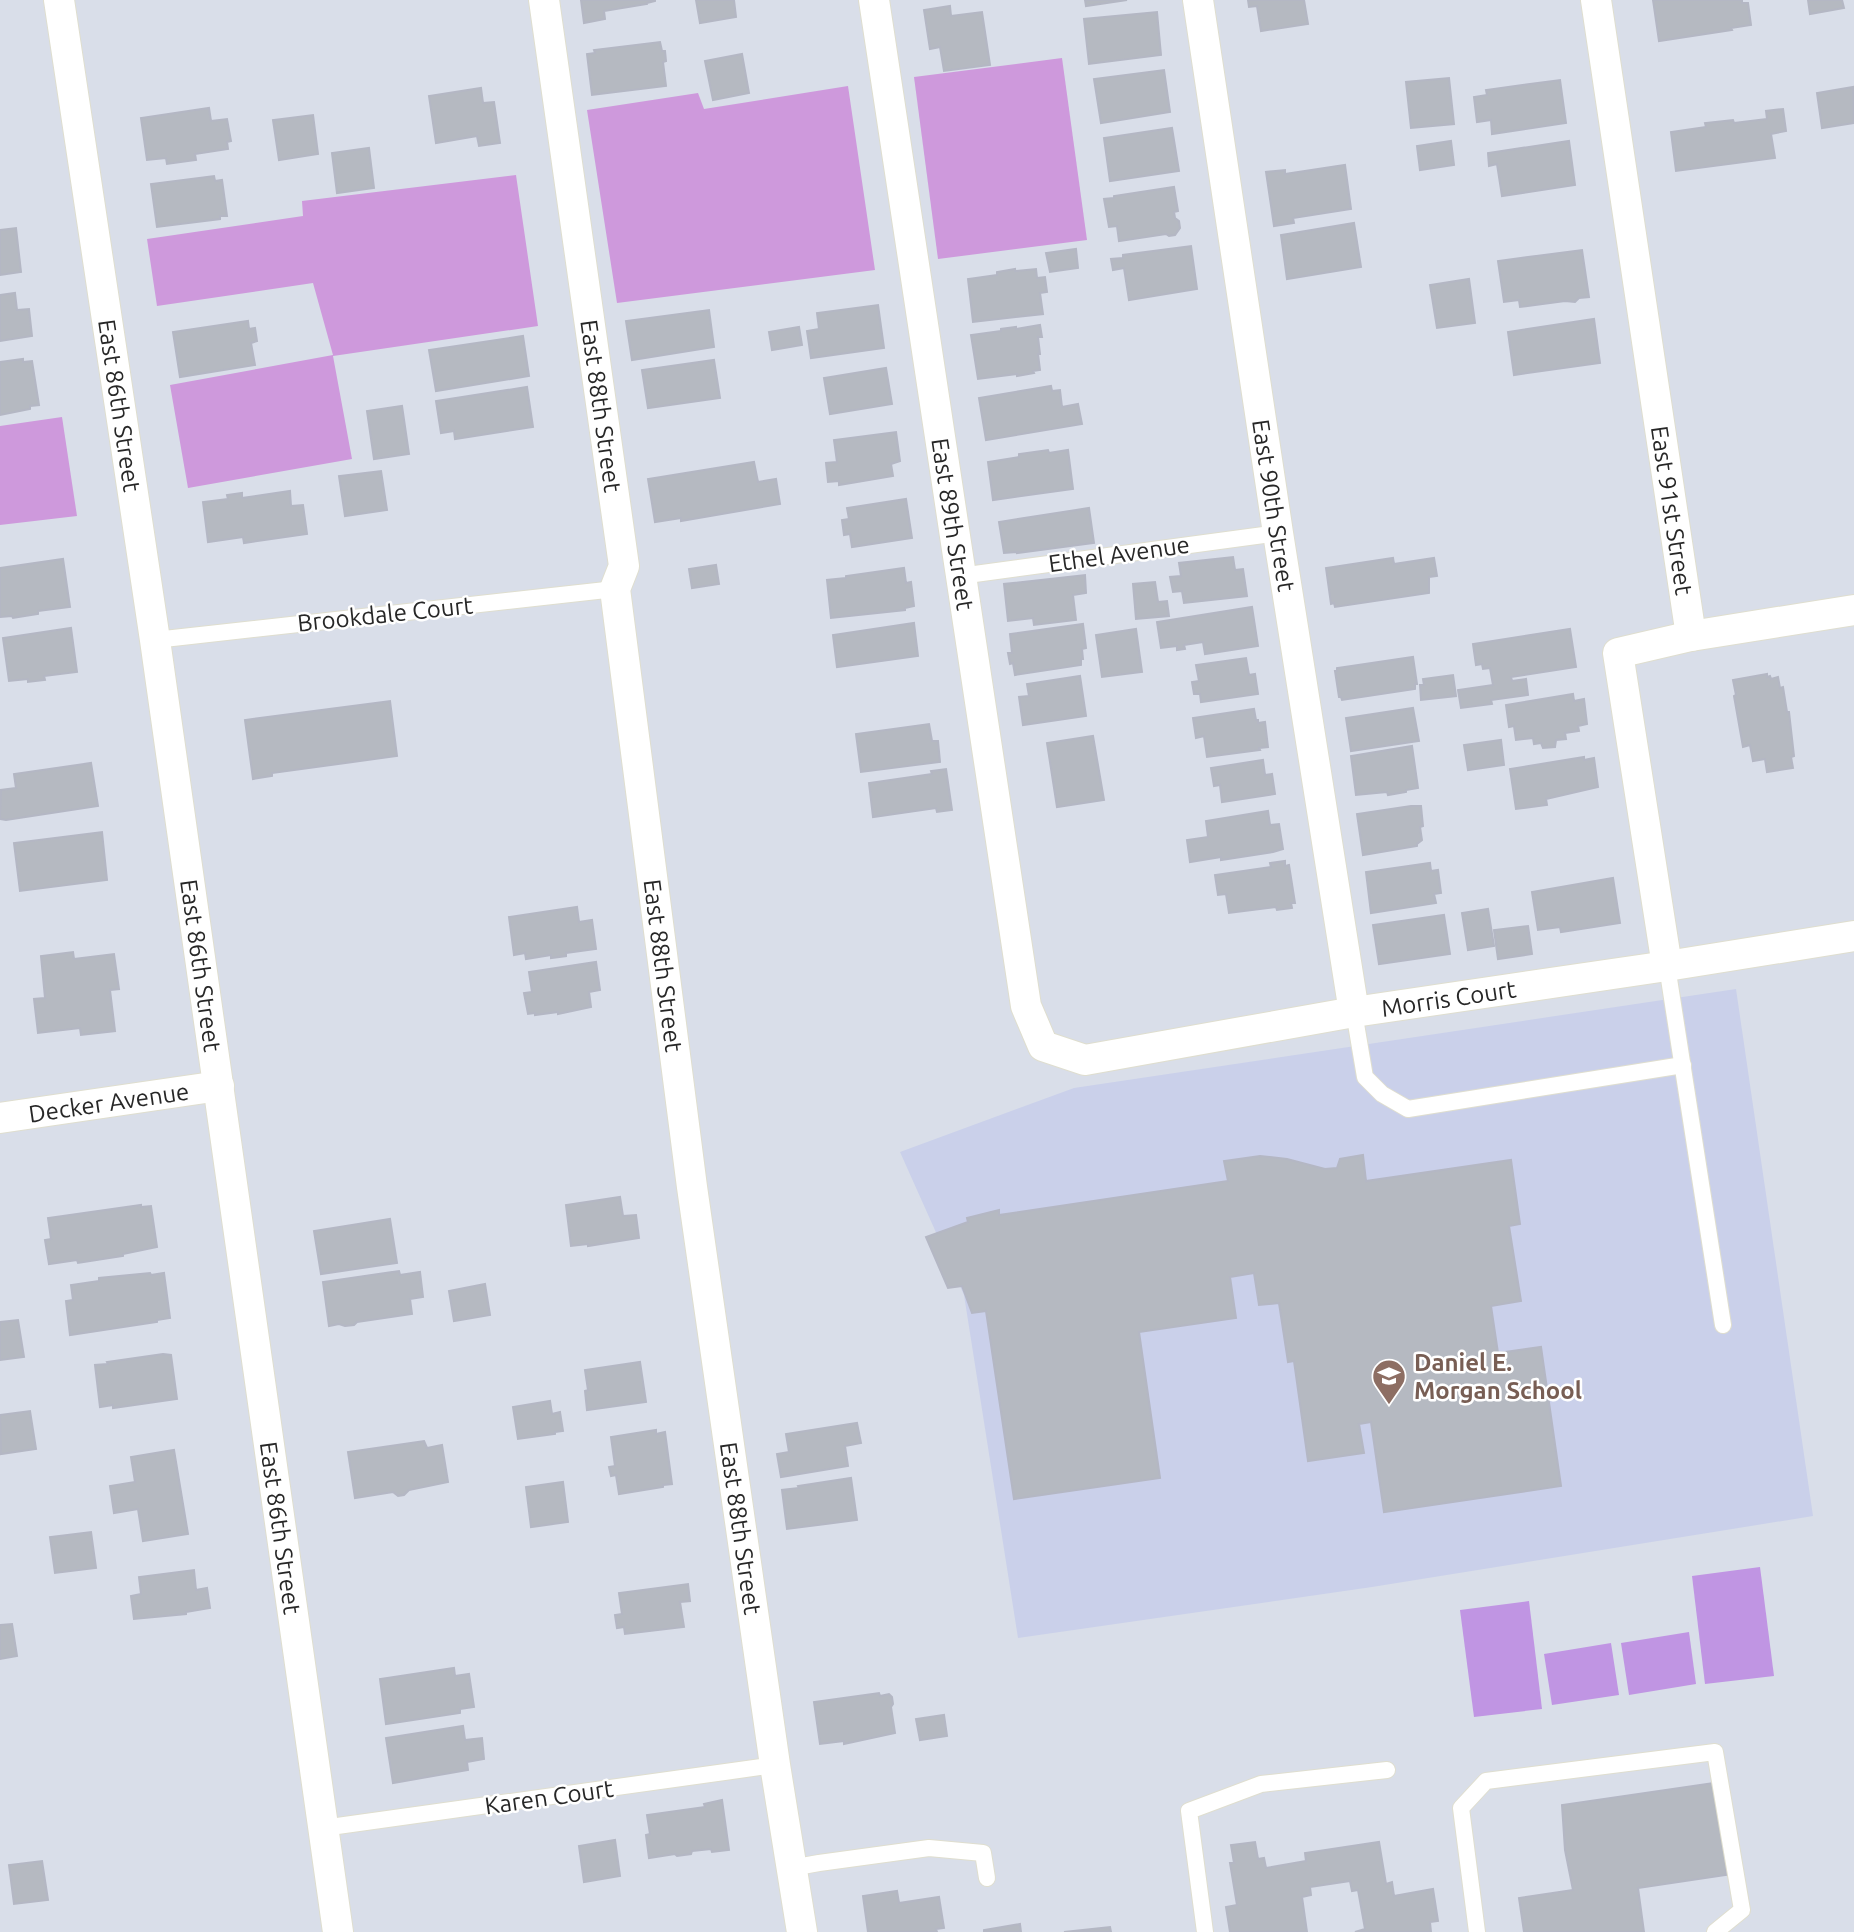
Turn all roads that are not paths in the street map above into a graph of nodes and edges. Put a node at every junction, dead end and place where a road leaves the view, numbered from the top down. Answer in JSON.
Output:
{"nodes":[{"id":1,"x":59,"y":0,"type":"edge"},
{"id":2,"x":544,"y":0,"type":"edge"},
{"id":3,"x":874,"y":0,"type":"edge"},
{"id":4,"x":1198,"y":0,"type":"edge"},
{"id":5,"x":1596,"y":0,"type":"edge"},
{"id":6,"x":1278,"y":533,"type":"junction"},
{"id":7,"x":960,"y":576,"type":"junction"},
{"id":8,"x":615,"y":589,"type":"junction"},
{"id":9,"x":1854,"y":611,"type":"edge"},
{"id":10,"x":1691,"y":636,"type":"junction"},
{"id":11,"x":155,"y":640,"type":"junction"},
{"id":12,"x":1854,"y":936,"type":"edge"},
{"id":13,"x":1667,"y":966,"type":"junction"},
{"id":14,"x":1354,"y":1012,"type":"junction"},
{"id":15,"x":1043,"y":1046,"type":"joint"},
{"id":16,"x":1683,"y":1065,"type":"junction"},
{"id":17,"x":219,"y":1086,"type":"junction"},
{"id":18,"x":0,"y":1118,"type":"edge"},
{"id":19,"x":1723,"y":1325,"type":"dead end"},
{"id":20,"x":775,"y":1765,"type":"junction"},
{"id":21,"x":1387,"y":1770,"type":"dead end"},
{"id":22,"x":323,"y":1828,"type":"junction"},
{"id":23,"x":791,"y":1868,"type":"junction"},
{"id":24,"x":987,"y":1878,"type":"dead end"},
{"id":25,"x":338,"y":1932,"type":"edge"},
{"id":26,"x":802,"y":1932,"type":"edge"},
{"id":27,"x":1205,"y":1932,"type":"edge"},
{"id":28,"x":1477,"y":1932,"type":"edge"},
{"id":29,"x":1715,"y":1932,"type":"edge"}],
"edges":[{"from":1,"to":11,"type":"street","name":"East 86th Street"},
{"from":2,"to":8,"type":"street","name":"East 88th Street"},
{"from":3,"to":7,"type":"street","name":"East 89th Street"},
{"from":4,"to":6,"type":"street","name":"East 90th Street"},
{"from":5,"to":10,"type":"street","name":"East 91st Street"},
{"from":6,"to":7,"type":"lane","name":"Ethel Avenue"},
{"from":6,"to":14,"type":"street","name":"East 90th Street"},
{"from":7,"to":15,"type":"street","name":"East 89th Street"},
{"from":8,"to":11,"type":"lane","name":"Brookdale Court"},
{"from":8,"to":20,"type":"street","name":"East 88th Street"},
{"from":9,"to":10,"type":"street"},
{"from":10,"to":13,"type":"street"},
{"from":11,"to":17,"type":"street","name":"East 86th Street"},
{"from":12,"to":13,"type":"street","name":"Morris Court"},
{"from":13,"to":14,"type":"street","name":"Morris Court"},
{"from":13,"to":16,"type":"lane"},
{"from":14,"to":15,"type":"street","name":"Morris Court"},
{"from":14,"to":16,"type":"lane"},
{"from":16,"to":19,"type":"lane"},
{"from":17,"to":18,"type":"street","name":"Decker Avenue"},
{"from":17,"to":22,"type":"street","name":"East 86th Street"},
{"from":20,"to":22,"type":"lane","name":"Karen Court"},
{"from":20,"to":23,"type":"street","name":"East 88th Street"},
{"from":21,"to":27,"type":"lane"},
{"from":22,"to":25,"type":"street","name":"East 86th Street"},
{"from":23,"to":24,"type":"lane"},
{"from":23,"to":26,"type":"street","name":"East 88th Street"},
{"from":28,"to":29,"type":"lane"}]}
